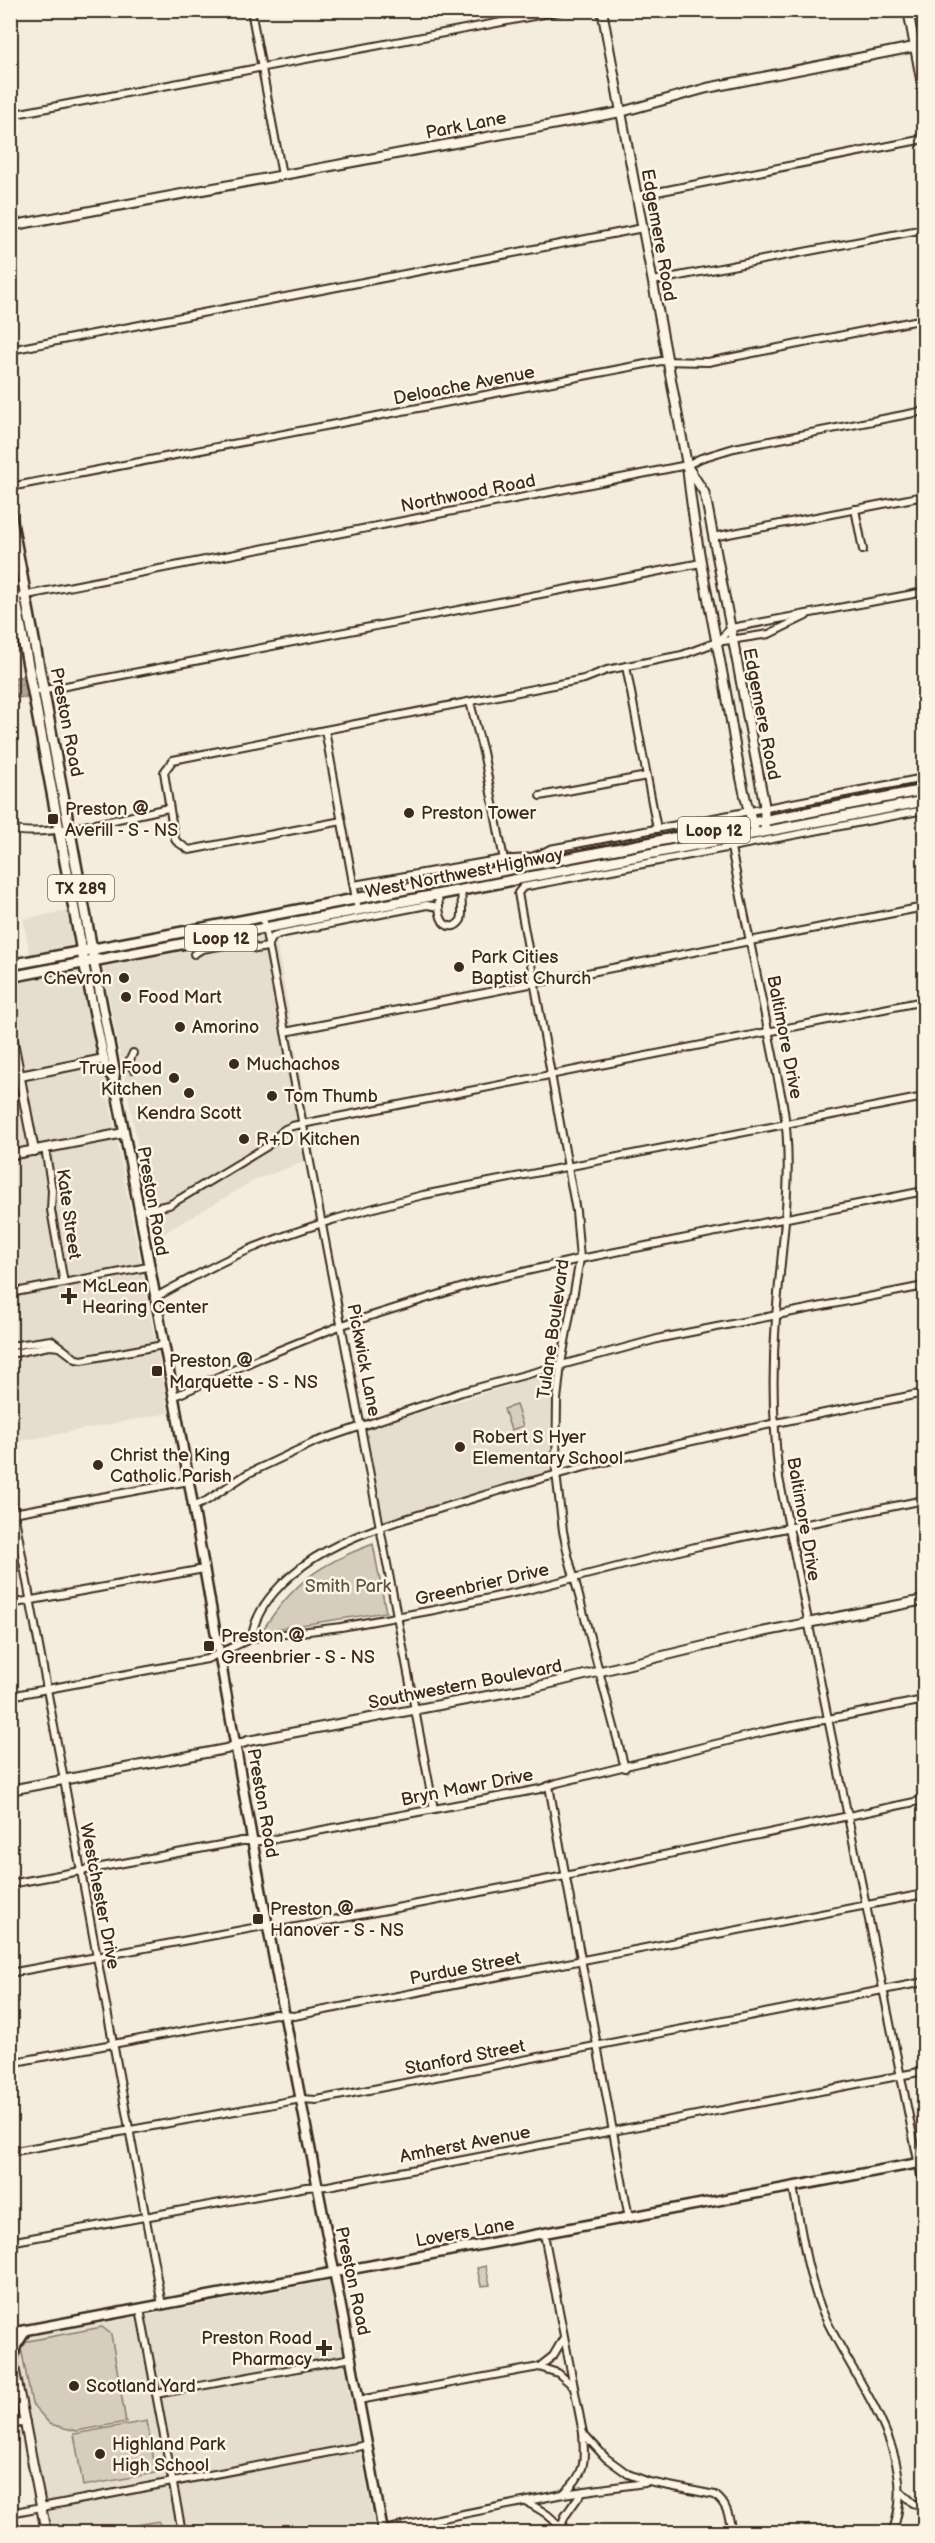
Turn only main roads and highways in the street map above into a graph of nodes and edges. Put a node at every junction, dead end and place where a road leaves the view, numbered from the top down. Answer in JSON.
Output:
{"nodes":[{"id":1,"x":10,"y":512,"type":"edge"},
{"id":2,"x":10,"y":570,"type":"edge"},
{"id":3,"x":924,"y":790,"type":"edge"},
{"id":4,"x":924,"y":801,"type":"edge"},
{"id":5,"x":505,"y":871,"type":"junction"},
{"id":6,"x":438,"y":895,"type":"junction"},
{"id":7,"x":87,"y":951,"type":"junction"},
{"id":8,"x":89,"y":963,"type":"junction"},
{"id":9,"x":10,"y":965,"type":"edge"},
{"id":10,"x":10,"y":977,"type":"edge"},
{"id":11,"x":922,"y":2163,"type":"edge"},
{"id":12,"x":334,"y":2273,"type":"junction"},
{"id":13,"x":26,"y":2330,"type":"junction"},
{"id":14,"x":10,"y":2333,"type":"edge"},
{"id":15,"x":13,"y":2359,"type":"road end"},
{"id":16,"x":383,"y":2531,"type":"edge"}],
"edges":[{"from":1,"to":7,"type":"main road","name":"Preston Road","number":"TX 289"},
{"from":2,"to":7,"type":"main road","name":"Preston Road","number":"TX 289"},
{"from":3,"to":5,"type":"main road","name":"West Northwest Highway","number":"Loop 12"},
{"from":4,"to":6,"type":"main road","name":"West Northwest Highway","number":"Loop 12"},
{"from":5,"to":6,"type":"main road"},
{"from":5,"to":7,"type":"main road","name":"West Northwest Highway","number":"Loop 12"},
{"from":6,"to":8,"type":"main road","name":"West Northwest Highway","number":"Loop 12"},
{"from":7,"to":8,"type":"main road","name":"Preston Road","number":"TX 289"},
{"from":7,"to":9,"type":"main road","name":"West Northwest Highway","number":"Loop 12"},
{"from":8,"to":10,"type":"main road","name":"West Northwest Highway","number":"Loop 12"},
{"from":8,"to":12,"type":"main road","name":"Preston Road"},
{"from":11,"to":12,"type":"main road","name":"Lovers Lane"},
{"from":12,"to":13,"type":"main road","name":"Lovers Lane"},
{"from":12,"to":16,"type":"main road","name":"Preston Road"},
{"from":13,"to":14,"type":"main road","name":"Lovers Lane"},
{"from":13,"to":15,"type":"main road"}]}
